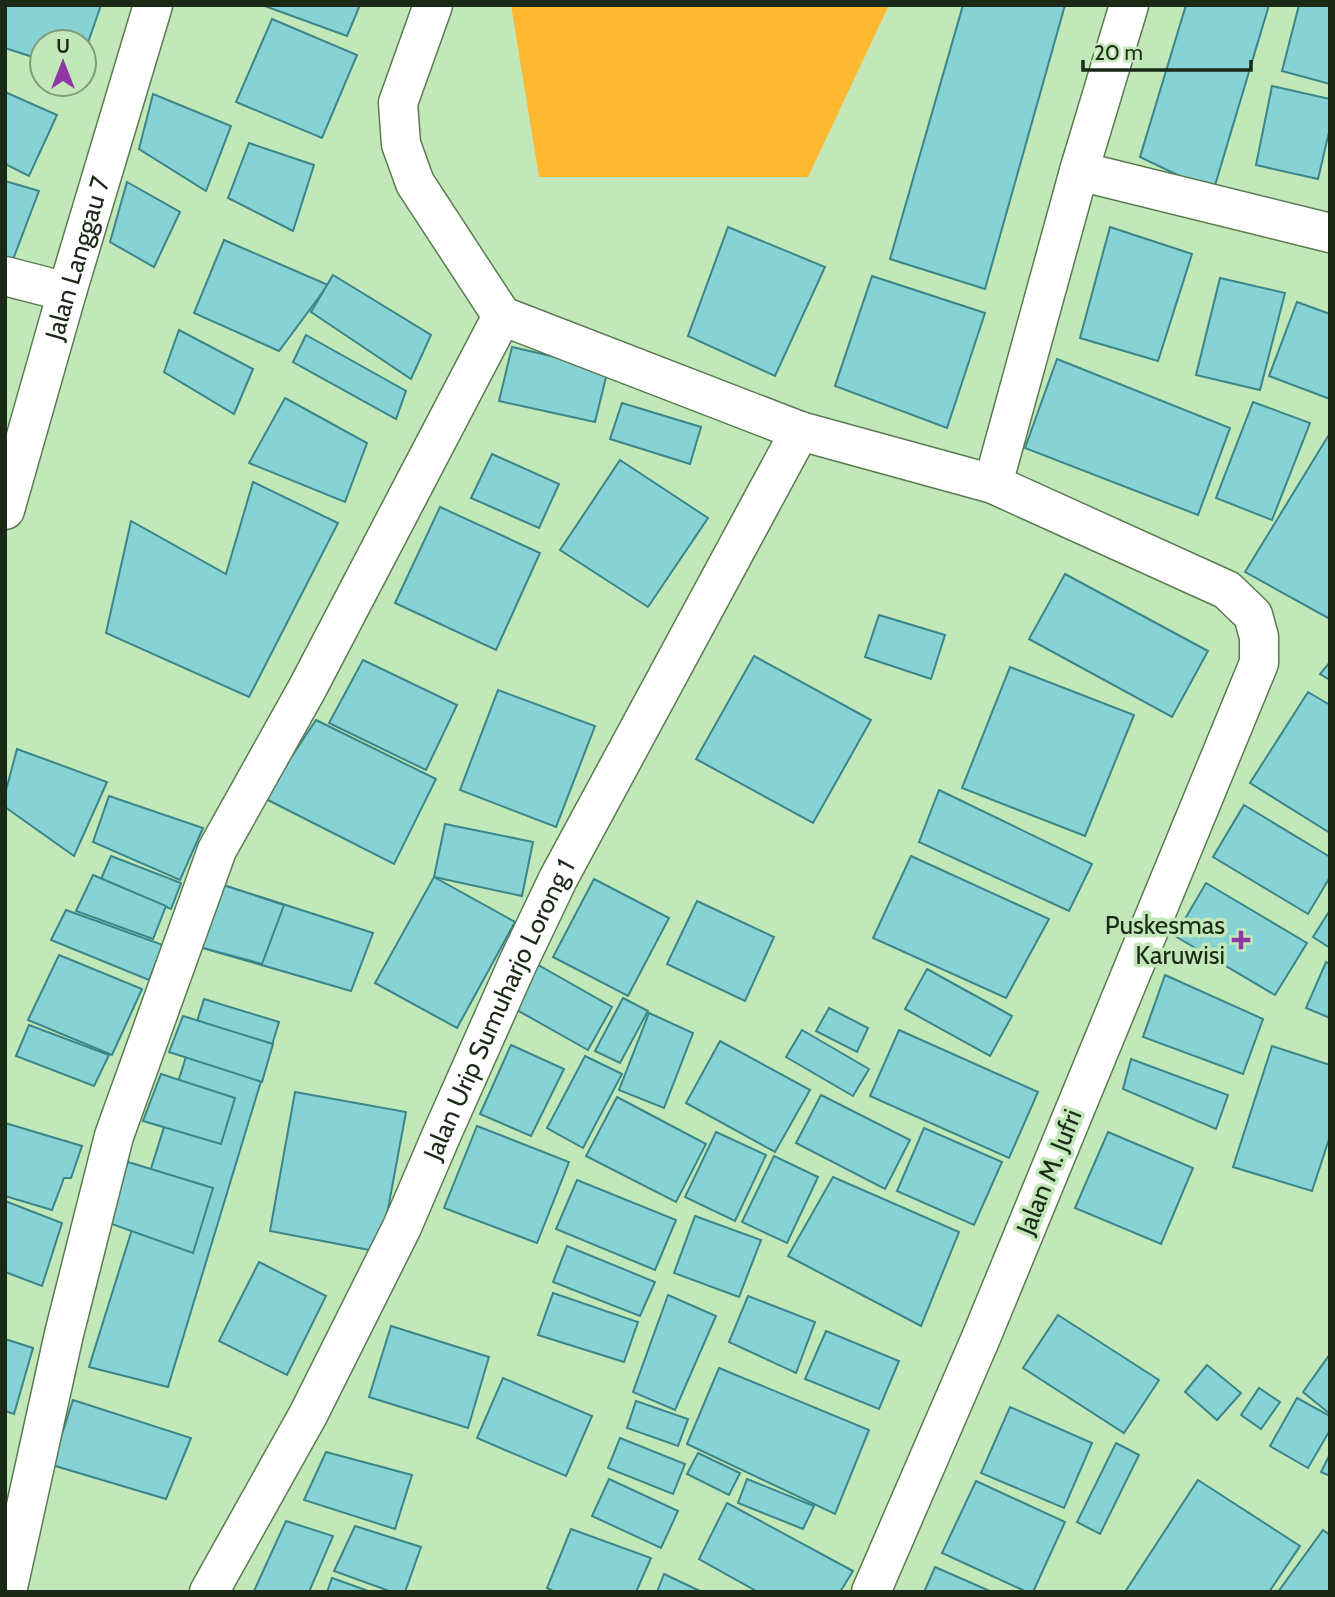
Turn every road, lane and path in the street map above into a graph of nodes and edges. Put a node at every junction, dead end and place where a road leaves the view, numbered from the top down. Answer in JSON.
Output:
{"nodes":[{"id":1,"x":153,"y":5,"type":"edge"},
{"id":2,"x":433,"y":5,"type":"edge"},
{"id":3,"x":1129,"y":5,"type":"edge"},
{"id":4,"x":1079,"y":171,"type":"junction"},
{"id":5,"x":1330,"y":233,"type":"edge"},
{"id":6,"x":5,"y":276,"type":"edge"},
{"id":7,"x":67,"y":292,"type":"junction"},
{"id":8,"x":502,"y":316,"type":"junction"},
{"id":9,"x":800,"y":431,"type":"junction"},
{"id":10,"x":993,"y":484,"type":"junction"},
{"id":11,"x":5,"y":510,"type":"edge"},
{"id":12,"x":7,"y":1592,"type":"edge"},
{"id":13,"x":209,"y":1592,"type":"edge"},
{"id":14,"x":871,"y":1592,"type":"edge"}],
"edges":[{"from":1,"to":7,"type":"street","name":"Jalan Langgau 7"},
{"from":2,"to":8,"type":"street"},
{"from":3,"to":4,"type":"street"},
{"from":4,"to":5,"type":"street"},
{"from":4,"to":10,"type":"street"},
{"from":6,"to":7,"type":"street"},
{"from":7,"to":11,"type":"street","name":"Jalan Langgau 7"},
{"from":8,"to":9,"type":"street","name":"Jalan M. Jufri"},
{"from":8,"to":12,"type":"street"},
{"from":9,"to":10,"type":"street","name":"Jalan M. Jufri"},
{"from":9,"to":13,"type":"street","name":"Jalan Urip Sumuharjo Lorong 1"},
{"from":10,"to":14,"type":"street","name":"Jalan M. Jufri"}]}
